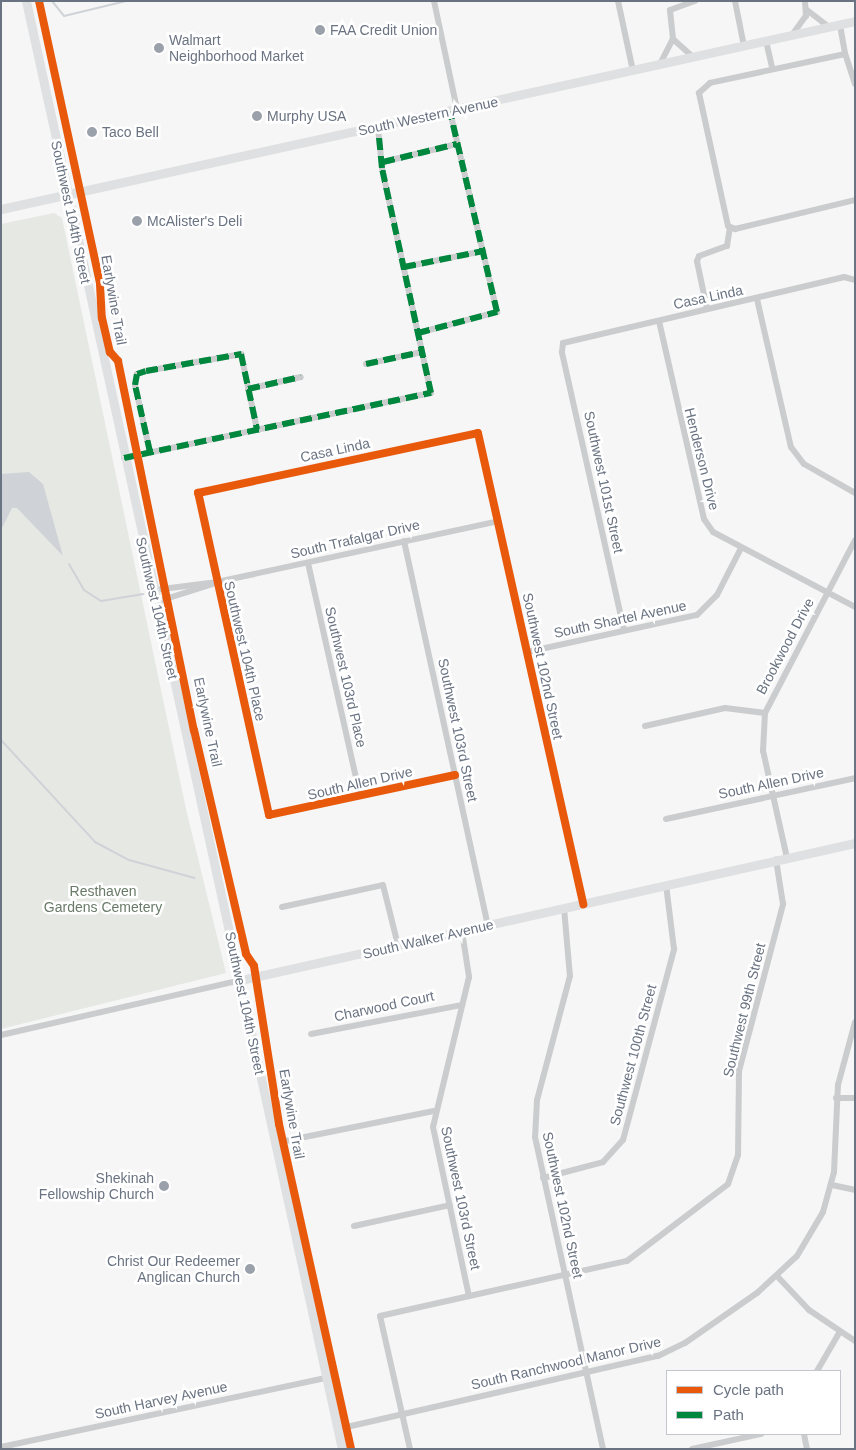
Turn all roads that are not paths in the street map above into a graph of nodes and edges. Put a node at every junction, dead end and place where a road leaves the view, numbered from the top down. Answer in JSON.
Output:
{"nodes":[{"id":1,"x":26,"y":1,"type":"edge"},
{"id":2,"x":434,"y":1,"type":"edge"},
{"id":3,"x":618,"y":1,"type":"edge"},
{"id":4,"x":695,"y":1,"type":"edge"},
{"id":5,"x":735,"y":1,"type":"edge"},
{"id":6,"x":805,"y":1,"type":"edge"},
{"id":7,"x":807,"y":10,"type":"junction"},
{"id":8,"x":855,"y":21,"type":"edge"},
{"id":9,"x":840,"y":25,"type":"junction"},
{"id":10,"x":829,"y":27,"type":"junction"},
{"id":11,"x":792,"y":35,"type":"junction"},
{"id":12,"x":672,"y":39,"type":"junction"},
{"id":13,"x":766,"y":41,"type":"junction"},
{"id":14,"x":744,"y":46,"type":"junction"},
{"id":15,"x":844,"y":54,"type":"junction"},
{"id":16,"x":693,"y":57,"type":"junction"},
{"id":17,"x":659,"y":65,"type":"junction"},
{"id":18,"x":772,"y":68,"type":"junction"},
{"id":19,"x":632,"y":71,"type":"junction"},
{"id":20,"x":855,"y":84,"type":"edge"},
{"id":21,"x":454,"y":110,"type":"junction"},
{"id":22,"x":378,"y":127,"type":"junction"},
{"id":23,"x":457,"y":144,"type":"junction"},
{"id":24,"x":383,"y":162,"type":"junction"},
{"id":25,"x":67,"y":195,"type":"junction"},
{"id":26,"x":855,"y":200,"type":"edge"},
{"id":27,"x":1,"y":209,"type":"edge"},
{"id":28,"x":730,"y":227,"type":"junction"},
{"id":29,"x":483,"y":251,"type":"junction"},
{"id":30,"x":404,"y":267,"type":"junction"},
{"id":31,"x":855,"y":280,"type":"edge"},
{"id":32,"x":756,"y":299,"type":"junction"},
{"id":33,"x":707,"y":310,"type":"junction"},
{"id":34,"x":659,"y":320,"type":"junction"},
{"id":35,"x":418,"y":333,"type":"junction"},
{"id":36,"x":566,"y":341,"type":"joint"},
{"id":37,"x":422,"y":352,"type":"junction"},
{"id":38,"x":366,"y":364,"type":"dead end"},
{"id":39,"x":301,"y":377,"type":"dead end"},
{"id":40,"x":248,"y":389,"type":"junction"},
{"id":41,"x":257,"y":430,"type":"junction"},
{"id":42,"x":478,"y":433,"type":"joint"},
{"id":43,"x":150,"y":452,"type":"junction"},
{"id":44,"x":124,"y":458,"type":"junction"},
{"id":45,"x":198,"y":493,"type":"joint"},
{"id":46,"x":855,"y":493,"type":"edge"},
{"id":47,"x":498,"y":521,"type":"junction"},
{"id":48,"x":855,"y":540,"type":"edge"},
{"id":49,"x":404,"y":541,"type":"junction"},
{"id":50,"x":741,"y":548,"type":"junction"},
{"id":51,"x":308,"y":563,"type":"junction"},
{"id":52,"x":217,"y":582,"type":"junction"},
{"id":53,"x":154,"y":590,"type":"junction"},
{"id":54,"x":827,"y":592,"type":"junction"},
{"id":55,"x":156,"y":602,"type":"junction"},
{"id":56,"x":855,"y":607,"type":"edge"},
{"id":57,"x":624,"y":630,"type":"junction"},
{"id":58,"x":527,"y":652,"type":"junction"},
{"id":59,"x":765,"y":714,"type":"junction"},
{"id":60,"x":645,"y":726,"type":"dead end"},
{"id":61,"x":455,"y":775,"type":"junction"},
{"id":62,"x":853,"y":776,"type":"edge"},
{"id":63,"x":360,"y":796,"type":"junction"},
{"id":64,"x":773,"y":796,"type":"junction"},
{"id":65,"x":269,"y":815,"type":"joint"},
{"id":66,"x":666,"y":819,"type":"dead end"},
{"id":67,"x":855,"y":843,"type":"edge"},
{"id":68,"x":787,"y":858,"type":"junction"},
{"id":69,"x":776,"y":860,"type":"junction"},
{"id":70,"x":666,"y":885,"type":"junction"},
{"id":71,"x":583,"y":904,"type":"junction"},
{"id":72,"x":282,"y":907,"type":"dead end"},
{"id":73,"x":564,"y":908,"type":"junction"},
{"id":74,"x":488,"y":925,"type":"junction"},
{"id":75,"x":462,"y":931,"type":"junction"},
{"id":76,"x":398,"y":945,"type":"junction"},
{"id":77,"x":241,"y":980,"type":"junction"},
{"id":78,"x":462,"y":1005,"type":"junction"},
{"id":79,"x":855,"y":1022,"type":"edge"},
{"id":80,"x":311,"y":1034,"type":"dead end"},
{"id":81,"x":1,"y":1035,"type":"edge"},
{"id":82,"x":836,"y":1098,"type":"junction"},
{"id":83,"x":855,"y":1098,"type":"edge"},
{"id":84,"x":434,"y":1111,"type":"junction"},
{"id":85,"x":274,"y":1143,"type":"junction"},
{"id":86,"x":543,"y":1178,"type":"junction"},
{"id":87,"x":832,"y":1185,"type":"junction"},
{"id":88,"x":855,"y":1190,"type":"edge"},
{"id":89,"x":450,"y":1205,"type":"junction"},
{"id":90,"x":354,"y":1226,"type":"dead end"},
{"id":91,"x":565,"y":1276,"type":"junction"},
{"id":92,"x":777,"y":1276,"type":"junction"},
{"id":93,"x":469,"y":1296,"type":"junction"},
{"id":94,"x":840,"y":1333,"type":"junction"},
{"id":95,"x":855,"y":1340,"type":"edge"},
{"id":96,"x":818,"y":1370,"type":"edge"},
{"id":97,"x":586,"y":1373,"type":"junction"},
{"id":98,"x":327,"y":1378,"type":"junction"},
{"id":99,"x":402,"y":1414,"type":"junction"},
{"id":100,"x":338,"y":1429,"type":"junction"},
{"id":101,"x":757,"y":1435,"type":"edge"},
{"id":102,"x":804,"y":1435,"type":"edge"},
{"id":103,"x":1,"y":1447,"type":"edge"},
{"id":104,"x":705,"y":1447,"type":"edge"},
{"id":105,"x":342,"y":1449,"type":"edge"},
{"id":106,"x":410,"y":1449,"type":"edge"},
{"id":107,"x":603,"y":1449,"type":"edge"},
{"id":108,"x":692,"y":1449,"type":"edge"},
{"id":109,"x":807,"y":1449,"type":"edge"}],
"edges":[{"from":1,"to":25,"type":"main road","name":"Southwest 104th Street"},
{"from":2,"to":21,"type":"street"},
{"from":3,"to":19,"type":"street"},
{"from":4,"to":12,"type":"street"},
{"from":5,"to":14,"type":"street"},
{"from":6,"to":7,"type":"street"},
{"from":7,"to":10,"type":"street"},
{"from":7,"to":11,"type":"street"},
{"from":8,"to":9,"type":"main road","name":"South Western Avenue"},
{"from":9,"to":10,"type":"main road","name":"South Western Avenue"},
{"from":9,"to":15,"type":"street"},
{"from":10,"to":11,"type":"main road","name":"South Western Avenue"},
{"from":11,"to":13,"type":"main road","name":"South Western Avenue"},
{"from":12,"to":16,"type":"street"},
{"from":12,"to":17,"type":"street"},
{"from":13,"to":14,"type":"main road","name":"South Western Avenue"},
{"from":13,"to":18,"type":"street"},
{"from":14,"to":16,"type":"main road","name":"South Western Avenue"},
{"from":15,"to":18,"type":"street"},
{"from":15,"to":20,"type":"street"},
{"from":16,"to":17,"type":"main road","name":"South Western Avenue"},
{"from":17,"to":19,"type":"main road","name":"South Western Avenue"},
{"from":18,"to":28,"type":"street"},
{"from":19,"to":21,"type":"main road","name":"South Western Avenue"},
{"from":21,"to":22,"type":"main road","name":"South Western Avenue"},
{"from":21,"to":23,"type":"street"},
{"from":22,"to":24,"type":"street"},
{"from":22,"to":25,"type":"main road","name":"South Western Avenue"},
{"from":23,"to":24,"type":"street"},
{"from":23,"to":29,"type":"street"},
{"from":24,"to":30,"type":"street"},
{"from":25,"to":27,"type":"main road","name":"South Western Avenue"},
{"from":25,"to":44,"type":"main road","name":"Southwest 104th Street"},
{"from":26,"to":28,"type":"street"},
{"from":28,"to":33,"type":"street"},
{"from":29,"to":30,"type":"street"},
{"from":29,"to":35,"type":"street"},
{"from":30,"to":35,"type":"street"},
{"from":31,"to":32,"type":"street","name":"Casa Linda"},
{"from":32,"to":33,"type":"street","name":"Casa Linda"},
{"from":32,"to":46,"type":"street"},
{"from":33,"to":34,"type":"street","name":"Casa Linda"},
{"from":34,"to":36,"type":"street","name":"Casa Linda"},
{"from":34,"to":50,"type":"street","name":"Henderson Drive"},
{"from":35,"to":37,"type":"street"},
{"from":36,"to":57,"type":"street","name":"Southwest 101st Street"},
{"from":37,"to":38,"type":"street"},
{"from":37,"to":41,"type":"street"},
{"from":39,"to":40,"type":"street"},
{"from":40,"to":41,"type":"street"},
{"from":40,"to":43,"type":"street"},
{"from":41,"to":43,"type":"street"},
{"from":42,"to":45,"type":"street","name":"Casa Linda"},
{"from":42,"to":47,"type":"street","name":"Southwest 102nd Street"},
{"from":43,"to":44,"type":"street"},
{"from":44,"to":53,"type":"main road","name":"Southwest 104th Street"},
{"from":45,"to":52,"type":"street","name":"Southwest 104th Place"},
{"from":47,"to":49,"type":"street","name":"South Trafalgar Drive"},
{"from":47,"to":58,"type":"street","name":"Southwest 102nd Street"},
{"from":48,"to":54,"type":"street","name":"Brookwood Drive"},
{"from":49,"to":51,"type":"street","name":"South Trafalgar Drive"},
{"from":49,"to":61,"type":"street","name":"Southwest 103rd Street"},
{"from":50,"to":54,"type":"street","name":"Henderson Drive"},
{"from":50,"to":57,"type":"street","name":"South Shartel Avenue"},
{"from":51,"to":52,"type":"street","name":"South Trafalgar Drive"},
{"from":51,"to":63,"type":"street","name":"Southwest 103rd Place"},
{"from":52,"to":53,"type":"street","name":"South Trafalgar Drive"},
{"from":52,"to":55,"type":"street","name":"South Trafalgar Drive"},
{"from":52,"to":65,"type":"street","name":"Southwest 104th Place"},
{"from":53,"to":55,"type":"main road","name":"Southwest 104th Street"},
{"from":54,"to":56,"type":"street","name":"Henderson Drive"},
{"from":54,"to":59,"type":"street","name":"Brookwood Drive"},
{"from":55,"to":77,"type":"main road","name":"Southwest 104th Street"},
{"from":57,"to":58,"type":"street","name":"South Shartel Avenue"},
{"from":58,"to":71,"type":"street","name":"Southwest 102nd Street"},
{"from":59,"to":60,"type":"street"},
{"from":59,"to":64,"type":"street","name":"Brookwood Drive"},
{"from":61,"to":63,"type":"street","name":"South Allen Drive"},
{"from":61,"to":74,"type":"street","name":"Southwest 103rd Street"},
{"from":62,"to":64,"type":"street","name":"South Allen Drive"},
{"from":63,"to":65,"type":"street","name":"South Allen Drive"},
{"from":64,"to":66,"type":"street","name":"South Allen Drive"},
{"from":64,"to":68,"type":"street","name":"Brookwood Drive"},
{"from":67,"to":68,"type":"main road","name":"South Walker Avenue"},
{"from":68,"to":69,"type":"main road","name":"South Walker Avenue"},
{"from":69,"to":70,"type":"main road","name":"South Walker Avenue"},
{"from":69,"to":91,"type":"street","name":"Southwest 99th Street"},
{"from":70,"to":71,"type":"main road","name":"South Walker Avenue"},
{"from":70,"to":86,"type":"street","name":"Southwest 100th Street"},
{"from":71,"to":73,"type":"main road","name":"South Walker Avenue"},
{"from":72,"to":76,"type":"street"},
{"from":73,"to":74,"type":"main road","name":"South Walker Avenue"},
{"from":73,"to":86,"type":"street","name":"Southwest 102nd Street"},
{"from":74,"to":75,"type":"main road","name":"South Walker Avenue"},
{"from":75,"to":76,"type":"main road","name":"South Walker Avenue"},
{"from":75,"to":78,"type":"street","name":"Southwest 103rd Street"},
{"from":76,"to":77,"type":"main road","name":"South Walker Avenue"},
{"from":77,"to":81,"type":"street","name":"South Walker Avenue"},
{"from":77,"to":85,"type":"main road","name":"Southwest 104th Street"},
{"from":78,"to":80,"type":"street","name":"Charwood Court"},
{"from":78,"to":84,"type":"street","name":"Southwest 103rd Street"},
{"from":79,"to":82,"type":"street","name":"South Ranchwood Manor Drive"},
{"from":82,"to":83,"type":"street"},
{"from":82,"to":87,"type":"street","name":"South Ranchwood Manor Drive"},
{"from":84,"to":85,"type":"street"},
{"from":84,"to":89,"type":"street","name":"Southwest 103rd Street"},
{"from":85,"to":98,"type":"main road","name":"Southwest 104th Street"},
{"from":86,"to":91,"type":"street","name":"Southwest 102nd Street"},
{"from":87,"to":88,"type":"street"},
{"from":87,"to":92,"type":"street","name":"South Ranchwood Manor Drive"},
{"from":89,"to":90,"type":"street"},
{"from":89,"to":93,"type":"street","name":"Southwest 103rd Street"},
{"from":91,"to":93,"type":"street"},
{"from":91,"to":97,"type":"street","name":"Southwest 102nd Street"},
{"from":92,"to":94,"type":"street"},
{"from":92,"to":97,"type":"street","name":"South Ranchwood Manor Drive"},
{"from":93,"to":99,"type":"street"},
{"from":94,"to":95,"type":"street"},
{"from":94,"to":96,"type":"street"},
{"from":97,"to":99,"type":"street","name":"South Ranchwood Manor Drive"},
{"from":97,"to":107,"type":"street","name":"Southwest 102nd Street"},
{"from":98,"to":100,"type":"main road","name":"Southwest 104th Street"},
{"from":98,"to":103,"type":"street","name":"South Harvey Avenue"},
{"from":99,"to":100,"type":"street","name":"South Ranchwood Manor Drive"},
{"from":99,"to":106,"type":"street"},
{"from":100,"to":105,"type":"main road","name":"Southwest 104th Street"},
{"from":101,"to":104,"type":"street"},
{"from":102,"to":109,"type":"street"},
{"from":104,"to":108,"type":"street"}]}
